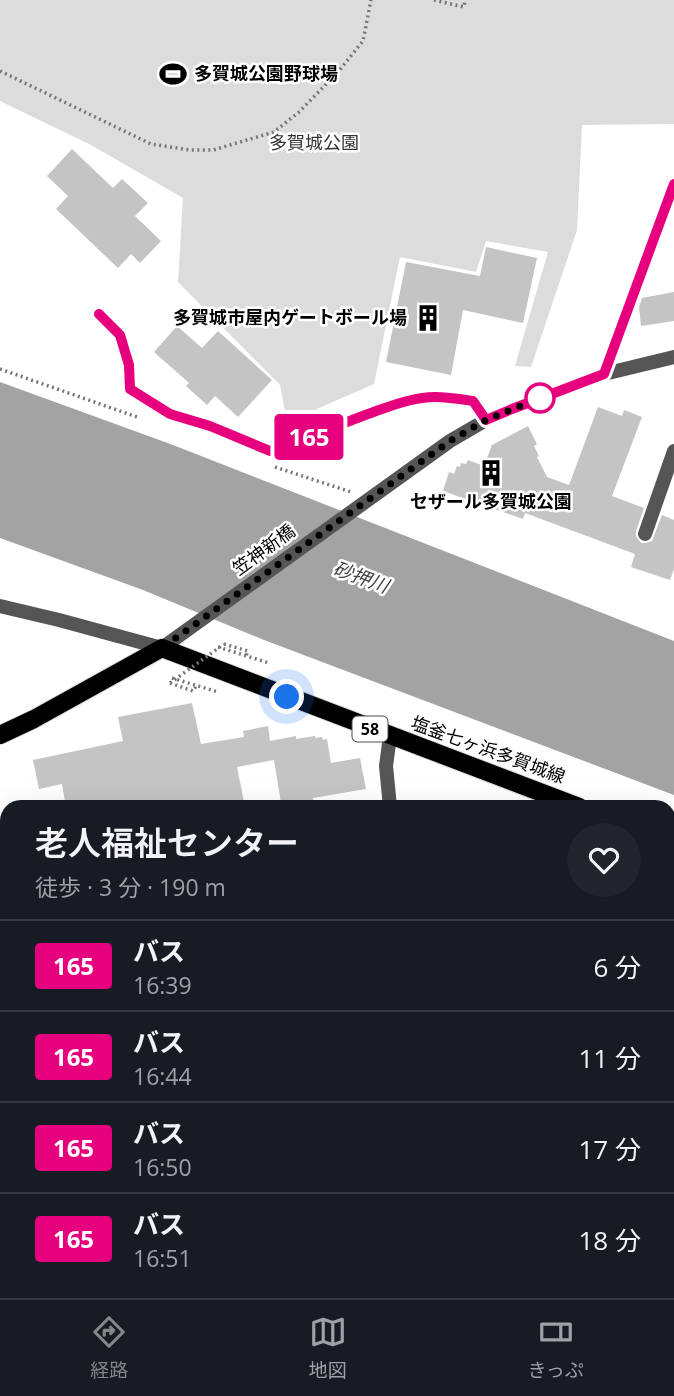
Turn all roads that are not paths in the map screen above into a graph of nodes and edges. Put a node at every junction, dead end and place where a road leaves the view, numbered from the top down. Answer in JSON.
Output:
{"nodes":[{"id":1,"x":674,"y":184,"type":"edge"},
{"id":2,"x":99,"y":314,"type":"dead end"},
{"id":3,"x":674,"y":356,"type":"edge"},
{"id":4,"x":604,"y":374,"type":"junction"},
{"id":5,"x":486,"y":420,"type":"junction"},
{"id":6,"x":674,"y":451,"type":"edge"},
{"id":7,"x":645,"y":534,"type":"dead end"},
{"id":8,"x":0,"y":606,"type":"edge"},
{"id":9,"x":162,"y":648,"type":"junction"},
{"id":10,"x":0,"y":736,"type":"edge"},
{"id":11,"x":390,"y":736,"type":"junction"},
{"id":12,"x":389,"y":800,"type":"edge"},
{"id":13,"x":560,"y":800,"type":"edge"}],
"edges":[{"from":1,"to":4,"type":"street"},
{"from":2,"to":5,"type":"lane"},
{"from":3,"to":4,"type":"street","name":"笠神新橋"},
{"from":4,"to":5,"type":"street","name":"笠神新橋"},
{"from":5,"to":9,"type":"street","name":"笠神新橋"},
{"from":6,"to":7,"type":"street"},
{"from":8,"to":9,"type":"street"},
{"from":9,"to":10,"type":"main road"},
{"from":9,"to":11,"type":"main road","name":"塩釜七ヶ浜多賀城線","number":"58"},
{"from":11,"to":12,"type":"street"},
{"from":11,"to":13,"type":"main road","name":"塩釜七ヶ浜多賀城線","number":"58"}]}
